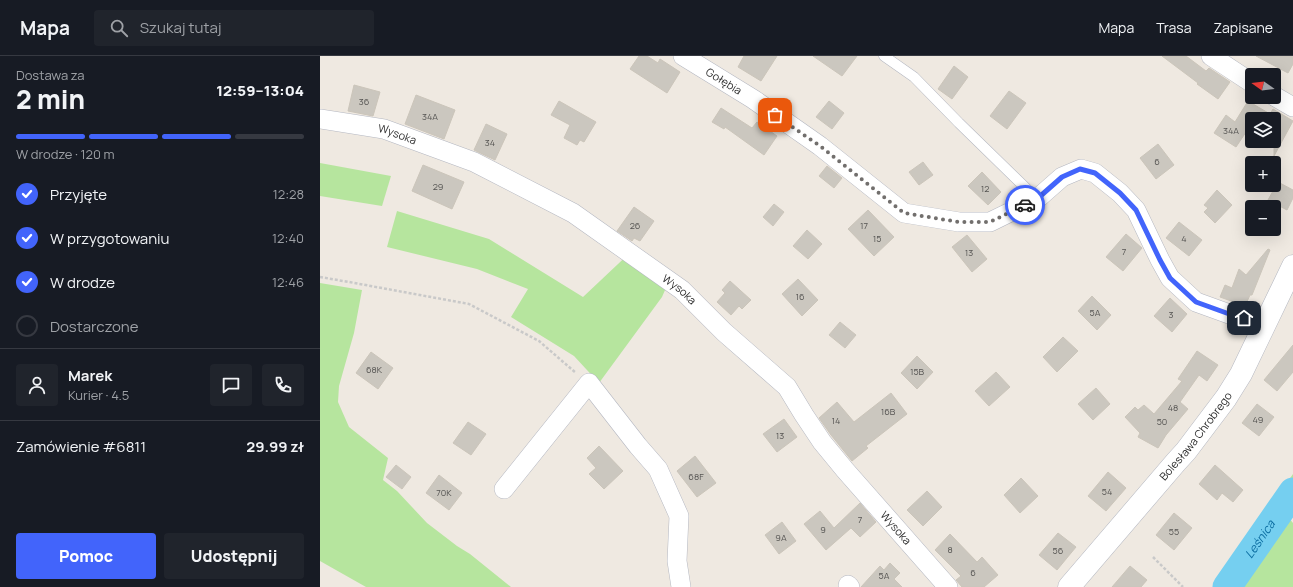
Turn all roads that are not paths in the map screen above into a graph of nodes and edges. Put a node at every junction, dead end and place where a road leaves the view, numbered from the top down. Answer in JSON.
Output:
{"nodes":[{"id":1,"x":683,"y":56,"type":"edge"},
{"id":2,"x":884,"y":56,"type":"edge"},
{"id":3,"x":1211,"y":56,"type":"edge"},
{"id":4,"x":1245,"y":79,"type":"edge"},
{"id":5,"x":1281,"y":100,"type":"edge"},
{"id":6,"x":1293,"y":107,"type":"edge"},
{"id":7,"x":320,"y":119,"type":"edge"},
{"id":8,"x":1037,"y":199,"type":"junction"},
{"id":9,"x":1293,"y":266,"type":"edge"},
{"id":10,"x":1266,"y":322,"type":"junction"},
{"id":11,"x":504,"y":489,"type":"dead end"},
{"id":12,"x":681,"y":587,"type":"edge"},
{"id":13,"x":948,"y":587,"type":"edge"},
{"id":14,"x":1069,"y":587,"type":"edge"}],
"edges":[{"from":1,"to":8,"type":"street","name":"Gołębia"},
{"from":2,"to":8,"type":"lane"},
{"from":3,"to":4,"type":"street"},
{"from":5,"to":6,"type":"street"},
{"from":7,"to":13,"type":"street","name":"Wysoka"},
{"from":8,"to":10,"type":"street","name":"Gołębia"},
{"from":9,"to":10,"type":"street","name":"Bolesława Chrobrego"},
{"from":10,"to":14,"type":"street","name":"Bolesława Chrobrego"},
{"from":11,"to":12,"type":"street"}]}
